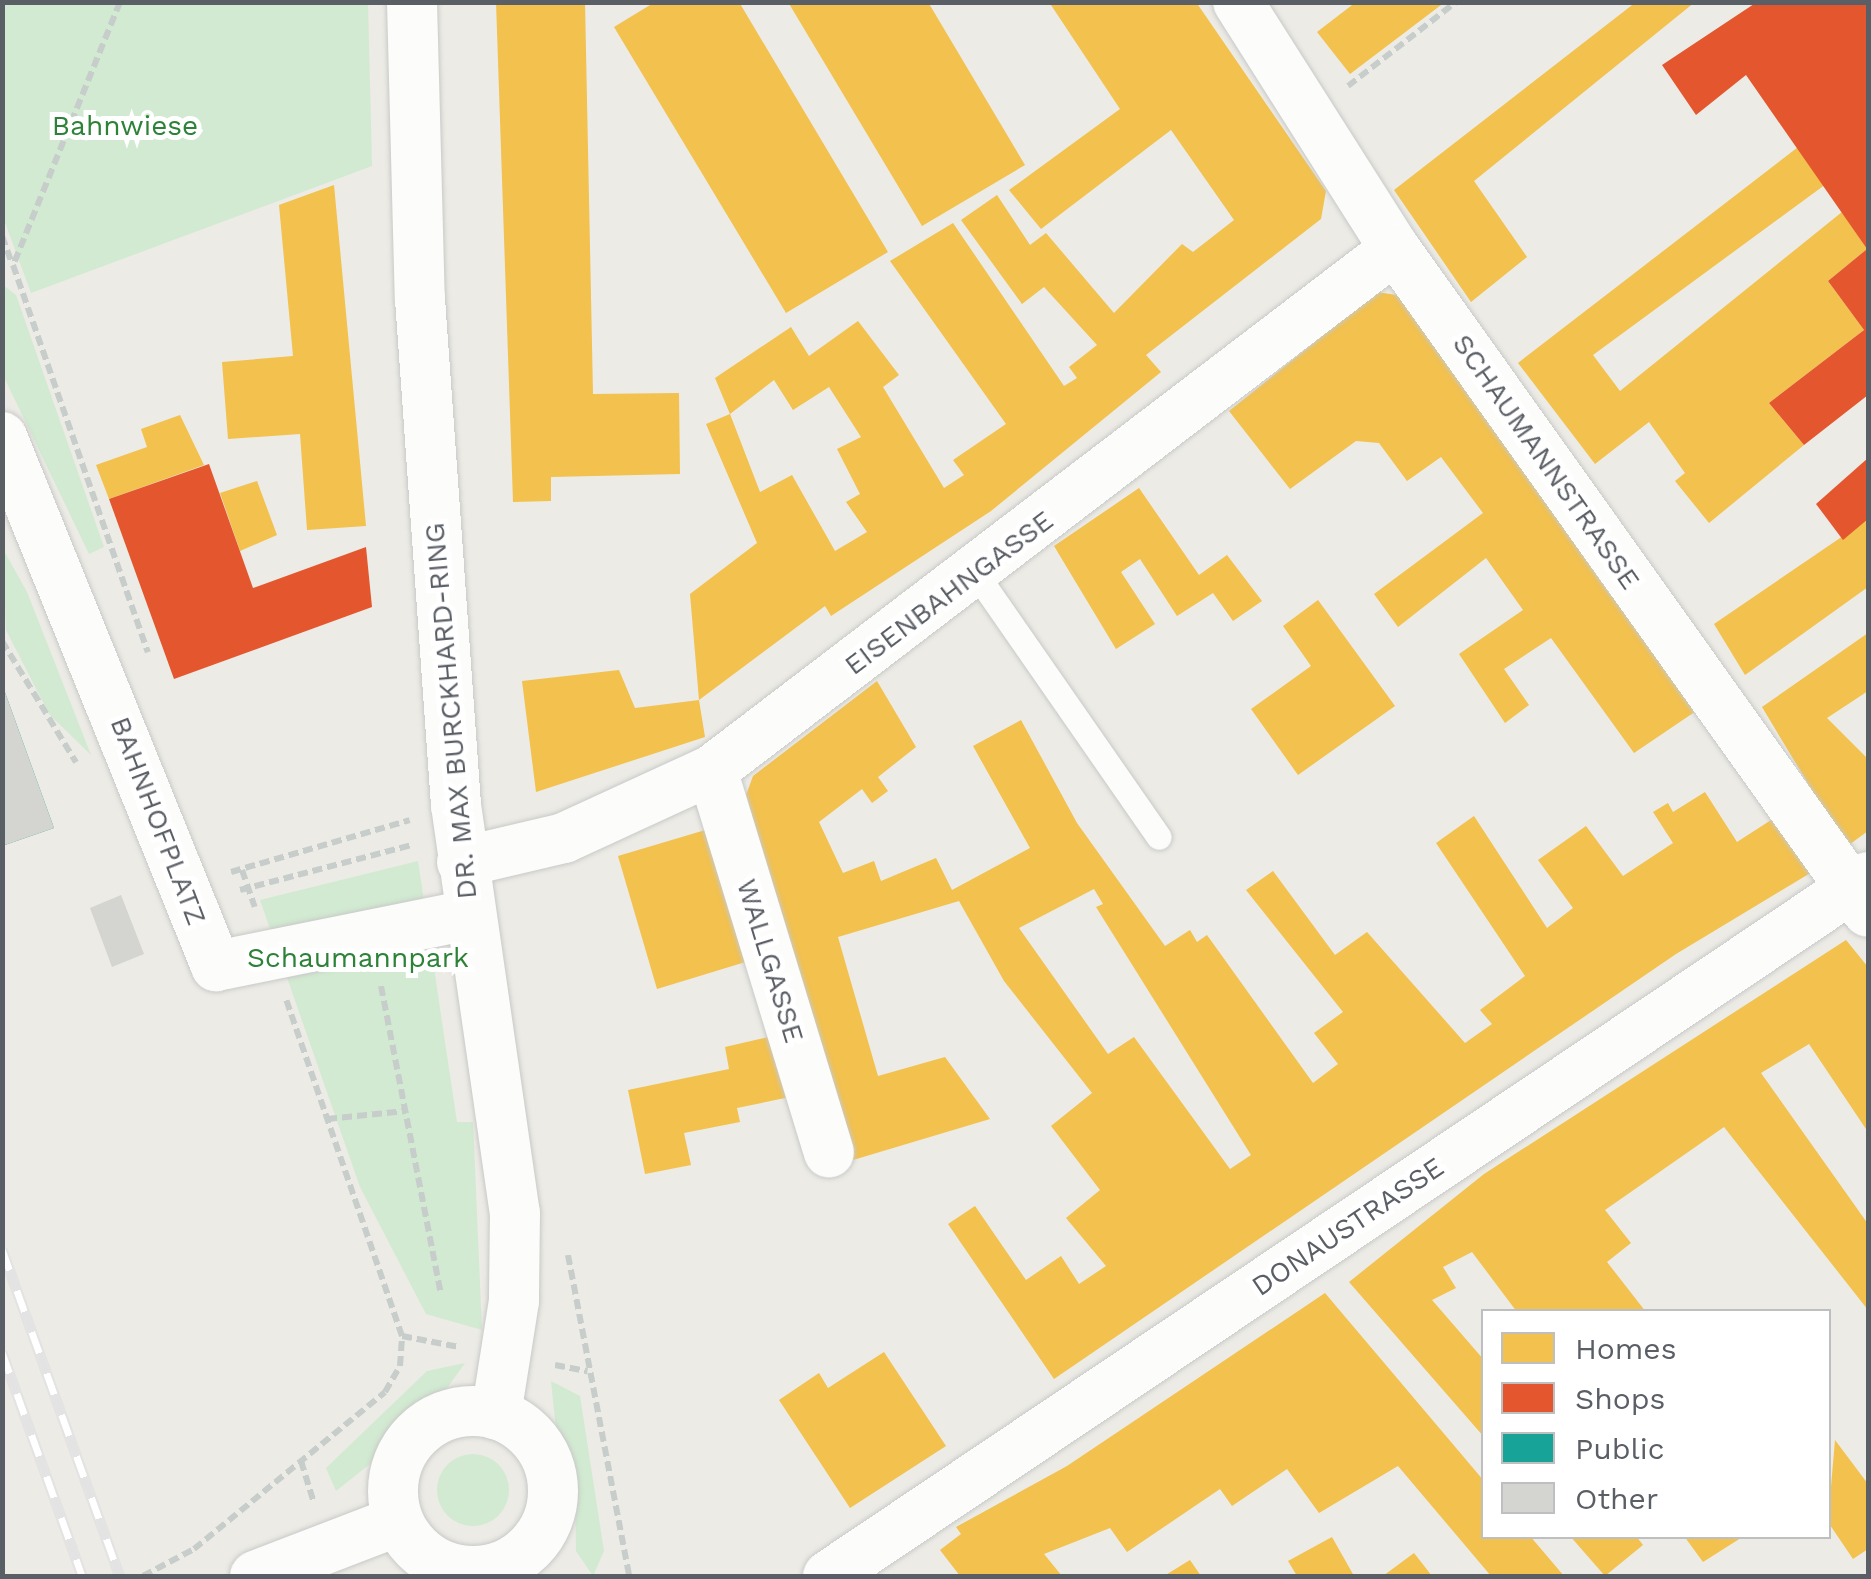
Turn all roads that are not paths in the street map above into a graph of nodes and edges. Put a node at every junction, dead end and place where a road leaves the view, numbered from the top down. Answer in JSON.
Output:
{"nodes":[{"id":1,"x":412,"y":2,"type":"edge"},
{"id":2,"x":1238,"y":2,"type":"edge"},
{"id":3,"x":1395,"y":249,"type":"junction"},
{"id":4,"x":2,"y":437,"type":"edge"},
{"id":5,"x":976,"y":574,"type":"junction"},
{"id":6,"x":712,"y":770,"type":"junction"},
{"id":7,"x":459,"y":833,"type":"junction"},
{"id":8,"x":1159,"y":836,"type":"dead end"},
{"id":9,"x":1862,"y":893,"type":"edge"},
{"id":10,"x":470,"y":915,"type":"junction"},
{"id":11,"x":829,"y":1152,"type":"dead end"},
{"id":12,"x":496,"y":1414,"type":"junction"},
{"id":13,"x":398,"y":1521,"type":"junction"},
{"id":14,"x":529,"y":1566,"type":"edge"},
{"id":15,"x":255,"y":1576,"type":"edge"},
{"id":16,"x":828,"y":1576,"type":"edge"}],
"edges":[{"from":1,"to":7,"type":"street","name":"DR. MAX BURCKHARD-RING"},
{"from":2,"to":3,"type":"street","name":"SCHAUMANNSTRASSE"},
{"from":3,"to":5,"type":"street","name":"EISENBAHNGASSE"},
{"from":3,"to":9,"type":"street","name":"SCHAUMANNSTRASSE"},
{"from":4,"to":10,"type":"street","name":"BAHNHOFPLATZ"},
{"from":5,"to":6,"type":"street","name":"EISENBAHNGASSE"},
{"from":5,"to":8,"type":"lane"},
{"from":6,"to":7,"type":"street","name":"EISENBAHNGASSE"},
{"from":6,"to":11,"type":"street","name":"WALLGASSE"},
{"from":7,"to":10,"type":"street","name":"DR. MAX BURCKHARD-RING"},
{"from":9,"to":16,"type":"street","name":"DONAUSTRASSE"},
{"from":10,"to":12,"type":"street","name":"DR. MAX BURCKHARD-RING"},
{"from":12,"to":13,"type":"street"},
{"from":12,"to":14,"type":"street"},
{"from":13,"to":14,"type":"street"},
{"from":13,"to":15,"type":"street"}]}
